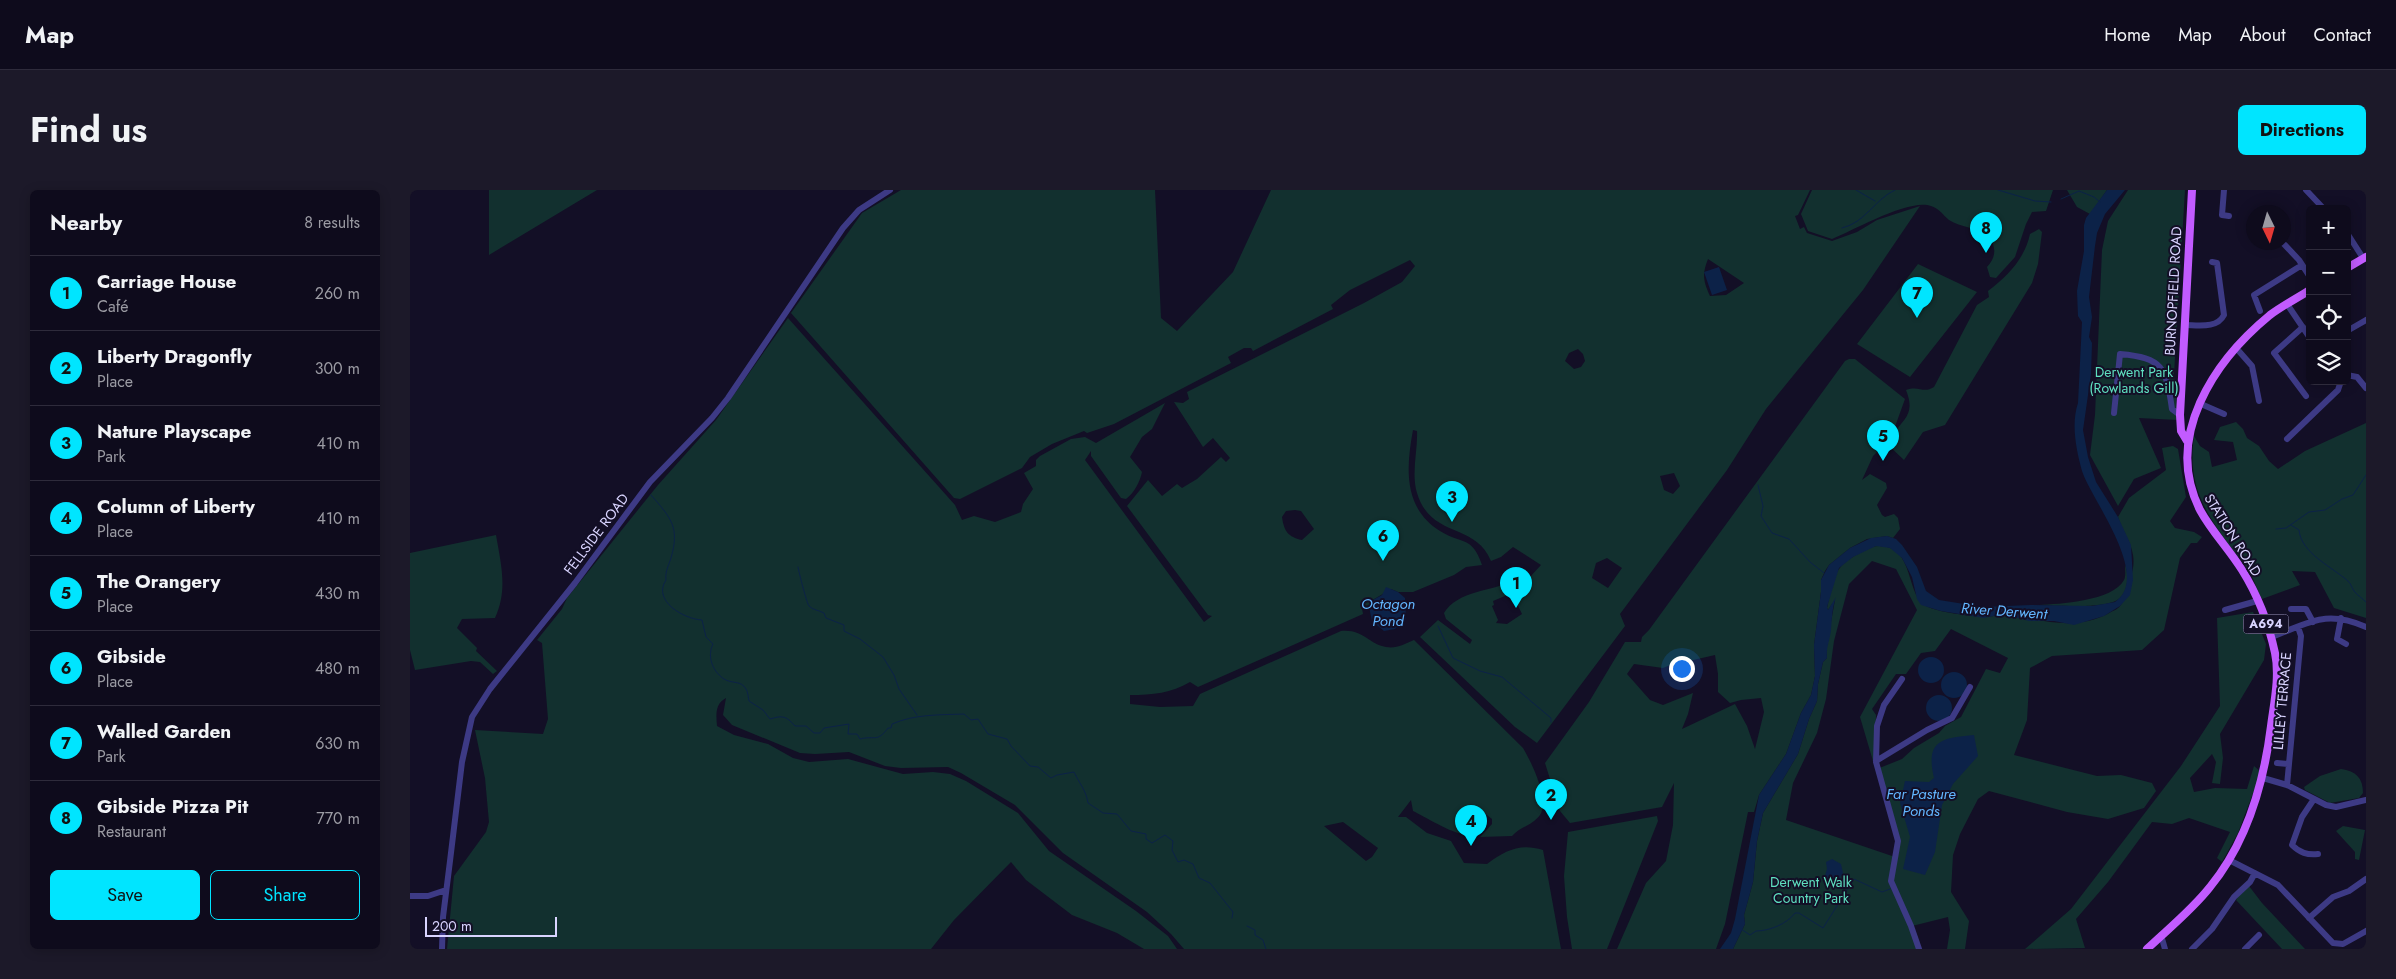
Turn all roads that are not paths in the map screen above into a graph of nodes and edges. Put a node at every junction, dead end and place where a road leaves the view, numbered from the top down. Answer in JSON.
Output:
{"nodes":[{"id":1,"x":890,"y":190,"type":"edge"},
{"id":2,"x":2192,"y":190,"type":"edge"},
{"id":3,"x":2224,"y":190,"type":"edge"},
{"id":4,"x":2306,"y":190,"type":"edge"},
{"id":5,"x":2320,"y":205,"type":"edge"},
{"id":6,"x":2229,"y":216,"type":"dead end"},
{"id":7,"x":2351,"y":239,"type":"edge"},
{"id":8,"x":2289,"y":250,"type":"edge"},
{"id":9,"x":2365,"y":258,"type":"edge"},
{"id":10,"x":2212,"y":262,"type":"dead end"},
{"id":11,"x":2302,"y":265,"type":"junction"},
{"id":12,"x":2351,"y":266,"type":"edge"},
{"id":13,"x":2306,"y":271,"type":"edge"},
{"id":14,"x":2306,"y":292,"type":"edge"},
{"id":15,"x":2287,"y":304,"type":"junction"},
{"id":16,"x":2260,"y":311,"type":"dead end"},
{"id":17,"x":2366,"y":320,"type":"edge"},
{"id":18,"x":2184,"y":325,"type":"junction"},
{"id":19,"x":2303,"y":327,"type":"junction"},
{"id":20,"x":2351,"y":329,"type":"edge"},
{"id":21,"x":2306,"y":332,"type":"edge"},
{"id":22,"x":2236,"y":350,"type":"junction"},
{"id":23,"x":2351,"y":376,"type":"edge"},
{"id":24,"x":2340,"y":385,"type":"edge"},
{"id":25,"x":2366,"y":388,"type":"edge"},
{"id":26,"x":2306,"y":396,"type":"dead end"},
{"id":27,"x":2259,"y":401,"type":"dead end"},
{"id":28,"x":2201,"y":404,"type":"junction"},
{"id":29,"x":2114,"y":413,"type":"dead end"},
{"id":30,"x":2224,"y":414,"type":"dead end"},
{"id":31,"x":2180,"y":419,"type":"junction"},
{"id":32,"x":2190,"y":429,"type":"junction"},
{"id":33,"x":2287,"y":439,"type":"dead end"},
{"id":34,"x":2187,"y":441,"type":"junction"},
{"id":35,"x":2257,"y":601,"type":"junction"},
{"id":36,"x":2291,"y":609,"type":"dead end"},
{"id":37,"x":2225,"y":610,"type":"dead end"},
{"id":38,"x":2341,"y":618,"type":"junction"},
{"id":39,"x":2313,"y":622,"type":"junction"},
{"id":40,"x":2366,"y":627,"type":"edge"},
{"id":41,"x":2298,"y":628,"type":"junction"},
{"id":42,"x":2271,"y":637,"type":"junction"},
{"id":43,"x":2346,"y":644,"type":"dead end"},
{"id":44,"x":1902,"y":679,"type":"dead end"},
{"id":45,"x":1970,"y":687,"type":"dead end"},
{"id":46,"x":1876,"y":761,"type":"junction"},
{"id":47,"x":2277,"y":763,"type":"dead end"},
{"id":48,"x":2289,"y":764,"type":"junction"},
{"id":49,"x":2263,"y":778,"type":"junction"},
{"id":50,"x":2287,"y":785,"type":"junction"},
{"id":51,"x":2314,"y":799,"type":"junction"},
{"id":52,"x":2366,"y":800,"type":"edge"},
{"id":53,"x":2318,"y":854,"type":"dead end"},
{"id":54,"x":2229,"y":860,"type":"junction"},
{"id":55,"x":2255,"y":873,"type":"junction"},
{"id":56,"x":2366,"y":879,"type":"edge"},
{"id":57,"x":446,"y":890,"type":"junction"},
{"id":58,"x":410,"y":896,"type":"edge"},
{"id":59,"x":2309,"y":918,"type":"junction"},
{"id":60,"x":2366,"y":931,"type":"edge"},
{"id":61,"x":2161,"y":935,"type":"junction"},
{"id":62,"x":2259,"y":935,"type":"dead end"},
{"id":63,"x":442,"y":949,"type":"edge"},
{"id":64,"x":1919,"y":949,"type":"edge"},
{"id":65,"x":2147,"y":949,"type":"edge"},
{"id":66,"x":2165,"y":949,"type":"edge"},
{"id":67,"x":2192,"y":949,"type":"edge"},
{"id":68,"x":2245,"y":949,"type":"edge"}],
"edges":[{"from":1,"to":57,"type":"street","name":"FELLSIDE ROAD"},
{"from":2,"to":18,"type":"main road","name":"BURNOPFIELD ROAD"},
{"from":3,"to":6,"type":"street"},
{"from":4,"to":5,"type":"street"},
{"from":7,"to":9,"type":"street"},
{"from":8,"to":11,"type":"street"},
{"from":9,"to":12,"type":"main road"},
{"from":10,"to":18,"type":"street"},
{"from":11,"to":13,"type":"street"},
{"from":11,"to":16,"type":"street"},
{"from":14,"to":15,"type":"main road","name":"STATION ROAD","number":"A694"},
{"from":15,"to":19,"type":"street"},
{"from":15,"to":22,"type":"main road","name":"STATION ROAD","number":"A694"},
{"from":17,"to":20,"type":"street"},
{"from":18,"to":31,"type":"main road","name":"BURNOPFIELD ROAD"},
{"from":19,"to":21,"type":"street"},
{"from":19,"to":26,"type":"street"},
{"from":22,"to":27,"type":"street"},
{"from":22,"to":28,"type":"main road","name":"STATION ROAD","number":"A694"},
{"from":23,"to":25,"type":"street"},
{"from":24,"to":33,"type":"street"},
{"from":28,"to":30,"type":"street"},
{"from":28,"to":32,"type":"main road","name":"STATION ROAD","number":"A694"},
{"from":29,"to":31,"type":"street"},
{"from":31,"to":32,"type":"main road"},
{"from":31,"to":34,"type":"main road","name":"BURNOPFIELD ROAD"},
{"from":32,"to":34,"type":"main road","name":"STATION ROAD","number":"A694"},
{"from":34,"to":35,"type":"main road","name":"STATION ROAD","number":"A694"},
{"from":35,"to":37,"type":"street"},
{"from":35,"to":42,"type":"main road","name":"STATION ROAD","number":"A694"},
{"from":36,"to":39,"type":"street"},
{"from":38,"to":39,"type":"street"},
{"from":38,"to":40,"type":"street"},
{"from":38,"to":43,"type":"street"},
{"from":39,"to":41,"type":"street"},
{"from":41,"to":42,"type":"street"},
{"from":41,"to":48,"type":"street","name":"LILLEY TERRACE"},
{"from":42,"to":49,"type":"main road","name":"STATION ROAD","number":"A694"},
{"from":44,"to":46,"type":"street"},
{"from":45,"to":46,"type":"street"},
{"from":46,"to":64,"type":"street"},
{"from":47,"to":48,"type":"street","name":"LILLEY TERRACE"},
{"from":48,"to":50,"type":"street"},
{"from":49,"to":50,"type":"street"},
{"from":49,"to":54,"type":"main road","number":"A694"},
{"from":50,"to":51,"type":"street"},
{"from":51,"to":52,"type":"street"},
{"from":51,"to":53,"type":"street"},
{"from":54,"to":55,"type":"street"},
{"from":54,"to":61,"type":"main road","number":"A694"},
{"from":55,"to":59,"type":"street"},
{"from":55,"to":67,"type":"street"},
{"from":56,"to":59,"type":"street"},
{"from":57,"to":58,"type":"street"},
{"from":57,"to":63,"type":"street","name":"FELLSIDE ROAD"},
{"from":59,"to":60,"type":"street"},
{"from":61,"to":65,"type":"main road","number":"A694"},
{"from":61,"to":66,"type":"street"},
{"from":62,"to":68,"type":"street"}]}
